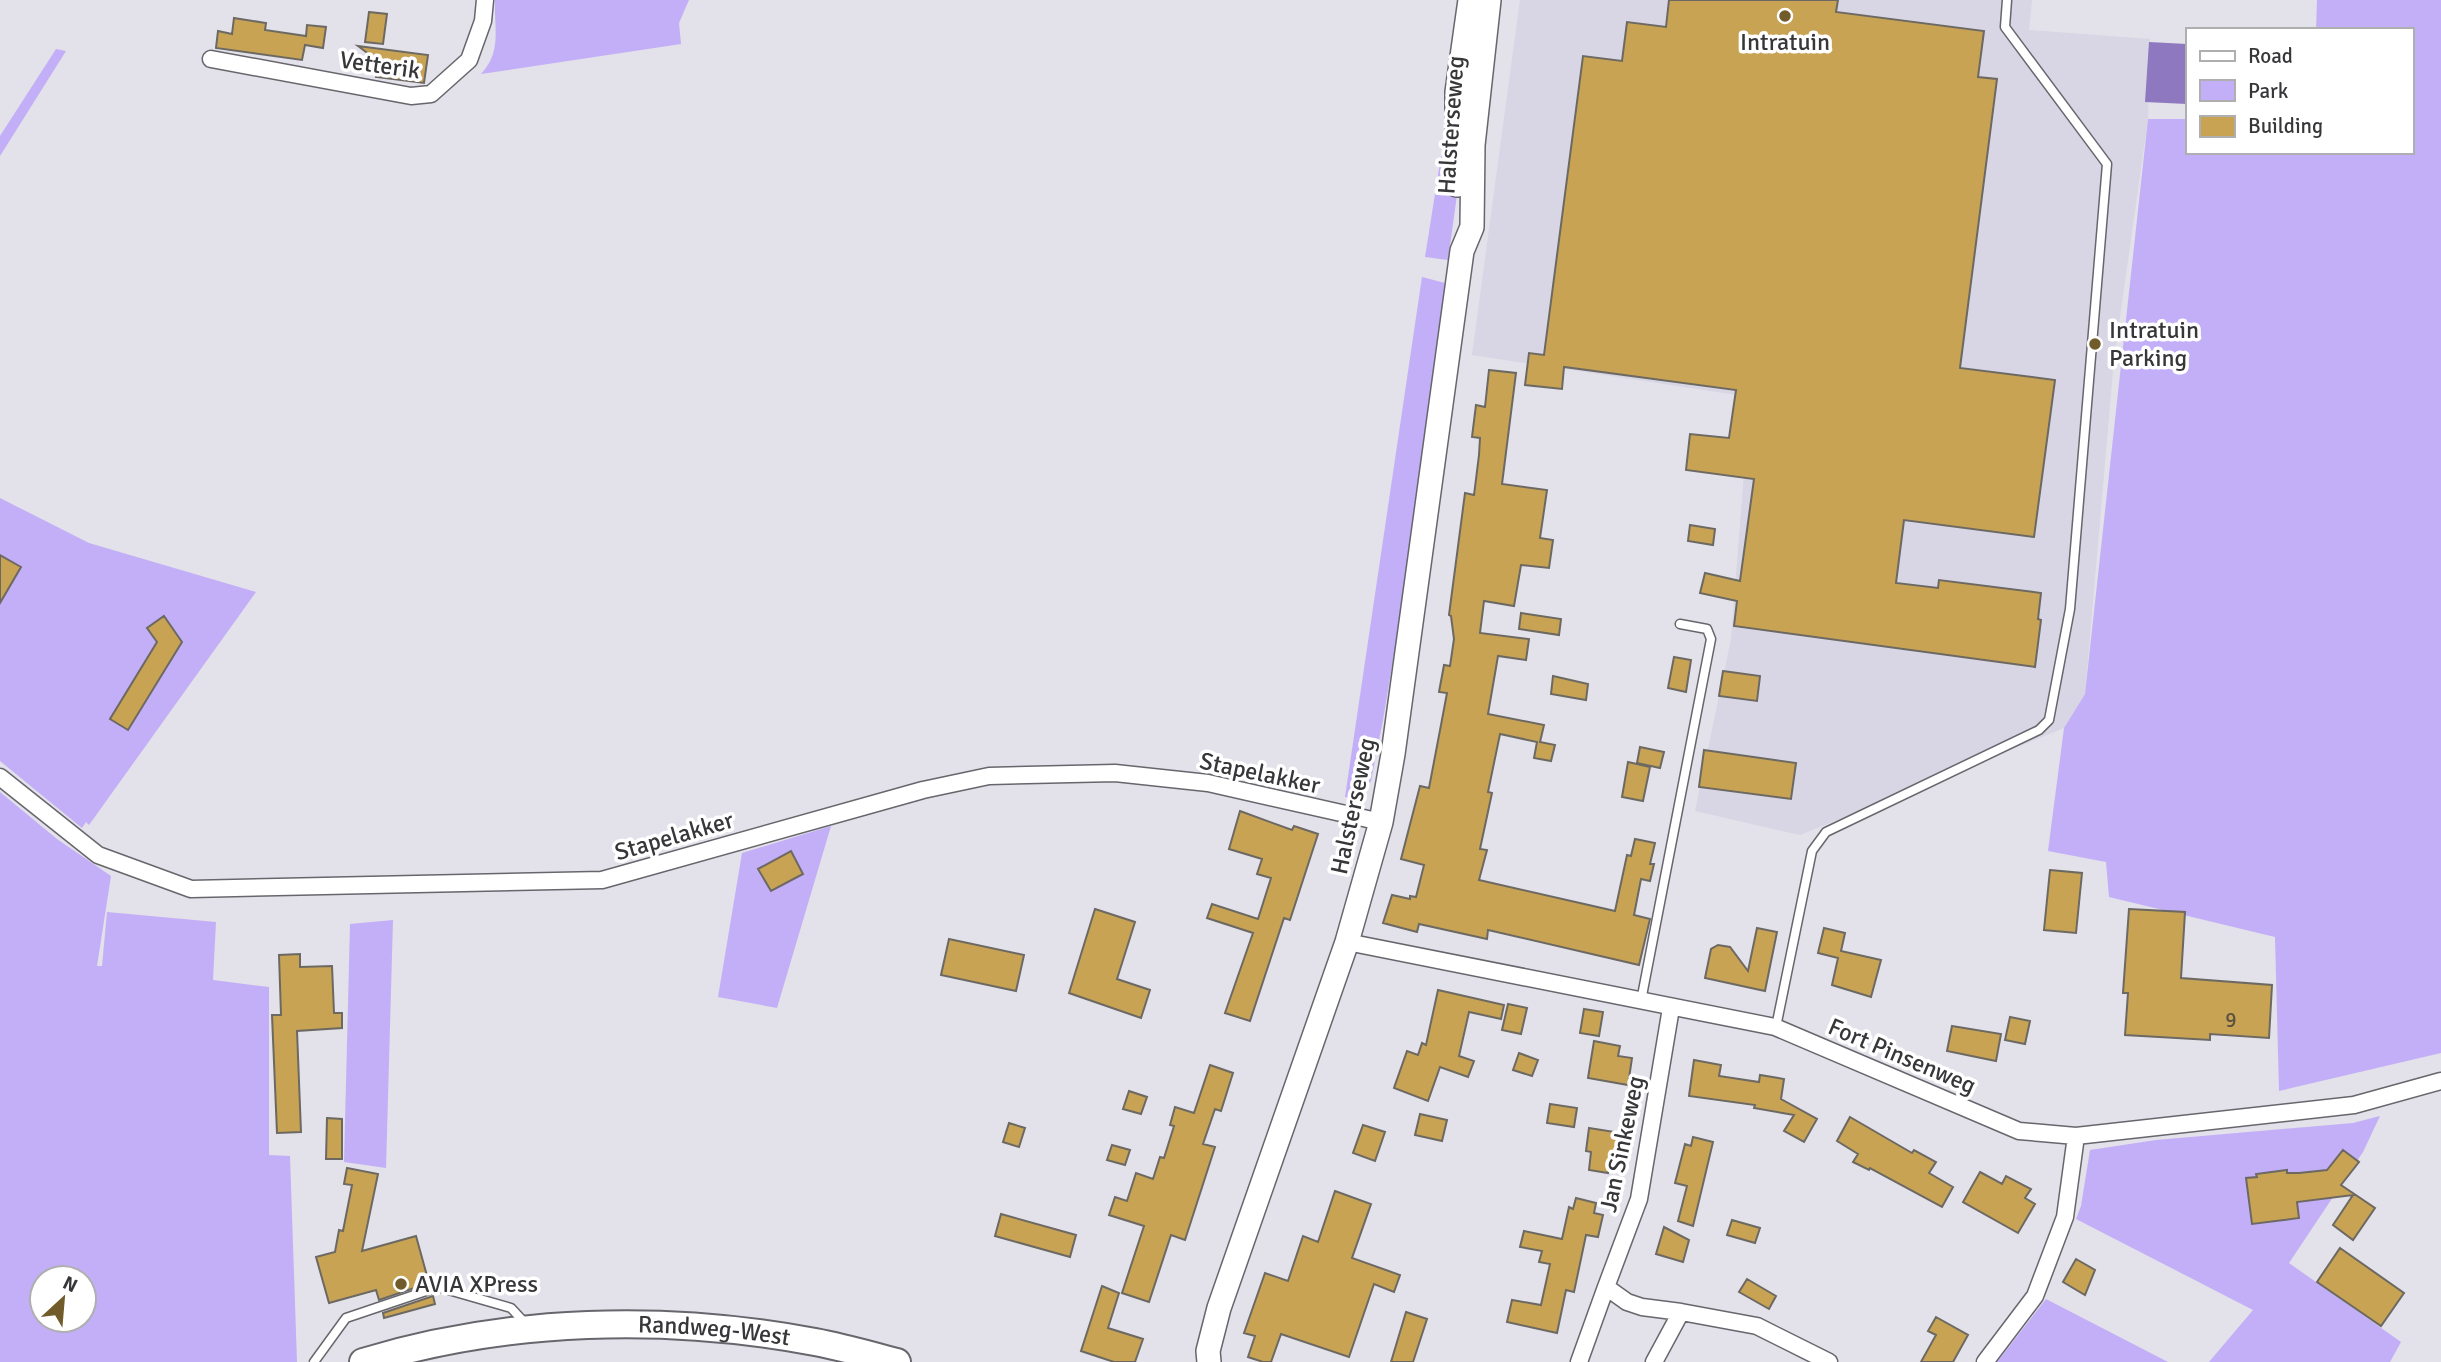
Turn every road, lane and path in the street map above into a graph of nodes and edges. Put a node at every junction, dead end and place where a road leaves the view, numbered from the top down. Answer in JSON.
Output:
{"nodes":[{"id":1,"x":485,"y":0,"type":"edge"},
{"id":2,"x":1470,"y":0,"type":"edge"},
{"id":3,"x":1489,"y":0,"type":"edge"},
{"id":4,"x":2007,"y":0,"type":"edge"},
{"id":5,"x":211,"y":59,"type":"dead end"},
{"id":6,"x":1462,"y":251,"type":"junction"},
{"id":7,"x":1680,"y":624,"type":"dead end"},
{"id":8,"x":0,"y":777,"type":"edge"},
{"id":9,"x":1381,"y":822,"type":"junction"},
{"id":10,"x":1347,"y":942,"type":"junction"},
{"id":11,"x":1641,"y":1001,"type":"junction"},
{"id":12,"x":1671,"y":1007,"type":"junction"},
{"id":13,"x":1776,"y":1027,"type":"junction"},
{"id":14,"x":2441,"y":1080,"type":"edge"},
{"id":15,"x":2076,"y":1136,"type":"junction"},
{"id":16,"x":1606,"y":1287,"type":"junction"},
{"id":17,"x":1681,"y":1312,"type":"junction"},
{"id":18,"x":530,"y":1328,"type":"junction"},
{"id":19,"x":1205,"y":1358,"type":"edge"},
{"id":20,"x":314,"y":1362,"type":"edge"},
{"id":21,"x":363,"y":1362,"type":"edge"},
{"id":22,"x":897,"y":1362,"type":"edge"},
{"id":23,"x":1579,"y":1362,"type":"edge"},
{"id":24,"x":1654,"y":1362,"type":"edge"},
{"id":25,"x":1829,"y":1362,"type":"edge"},
{"id":26,"x":1985,"y":1362,"type":"edge"}],
"edges":[{"from":1,"to":5,"type":"street","name":"Vetterik"},
{"from":2,"to":6,"type":"main road","name":"Halsterseweg"},
{"from":3,"to":6,"type":"main road","name":"Halsterseweg"},
{"from":4,"to":13,"type":"lane"},
{"from":6,"to":9,"type":"main road","name":"Halsterseweg"},
{"from":7,"to":11,"type":"lane"},
{"from":8,"to":9,"type":"street","name":"Stapelakker"},
{"from":9,"to":10,"type":"main road","name":"Halsterseweg"},
{"from":10,"to":11,"type":"street","name":"Fort Pinsenweg"},
{"from":10,"to":19,"type":"main road","name":"Halsterseweg"},
{"from":11,"to":12,"type":"street","name":"Fort Pinsenweg"},
{"from":12,"to":13,"type":"street","name":"Fort Pinsenweg"},
{"from":12,"to":16,"type":"street","name":"Jan Sinkeweg"},
{"from":13,"to":15,"type":"street","name":"Fort Pinsenweg"},
{"from":14,"to":15,"type":"street","name":"Fort Pinsenweg"},
{"from":15,"to":26,"type":"street"},
{"from":16,"to":17,"type":"street"},
{"from":16,"to":23,"type":"street","name":"Jan Sinkeweg"},
{"from":17,"to":24,"type":"street"},
{"from":17,"to":25,"type":"street"},
{"from":18,"to":20,"type":"lane"},
{"from":18,"to":21,"type":"main road","name":"Randweg-West"},
{"from":18,"to":22,"type":"main road","name":"Randweg-West"}]}
